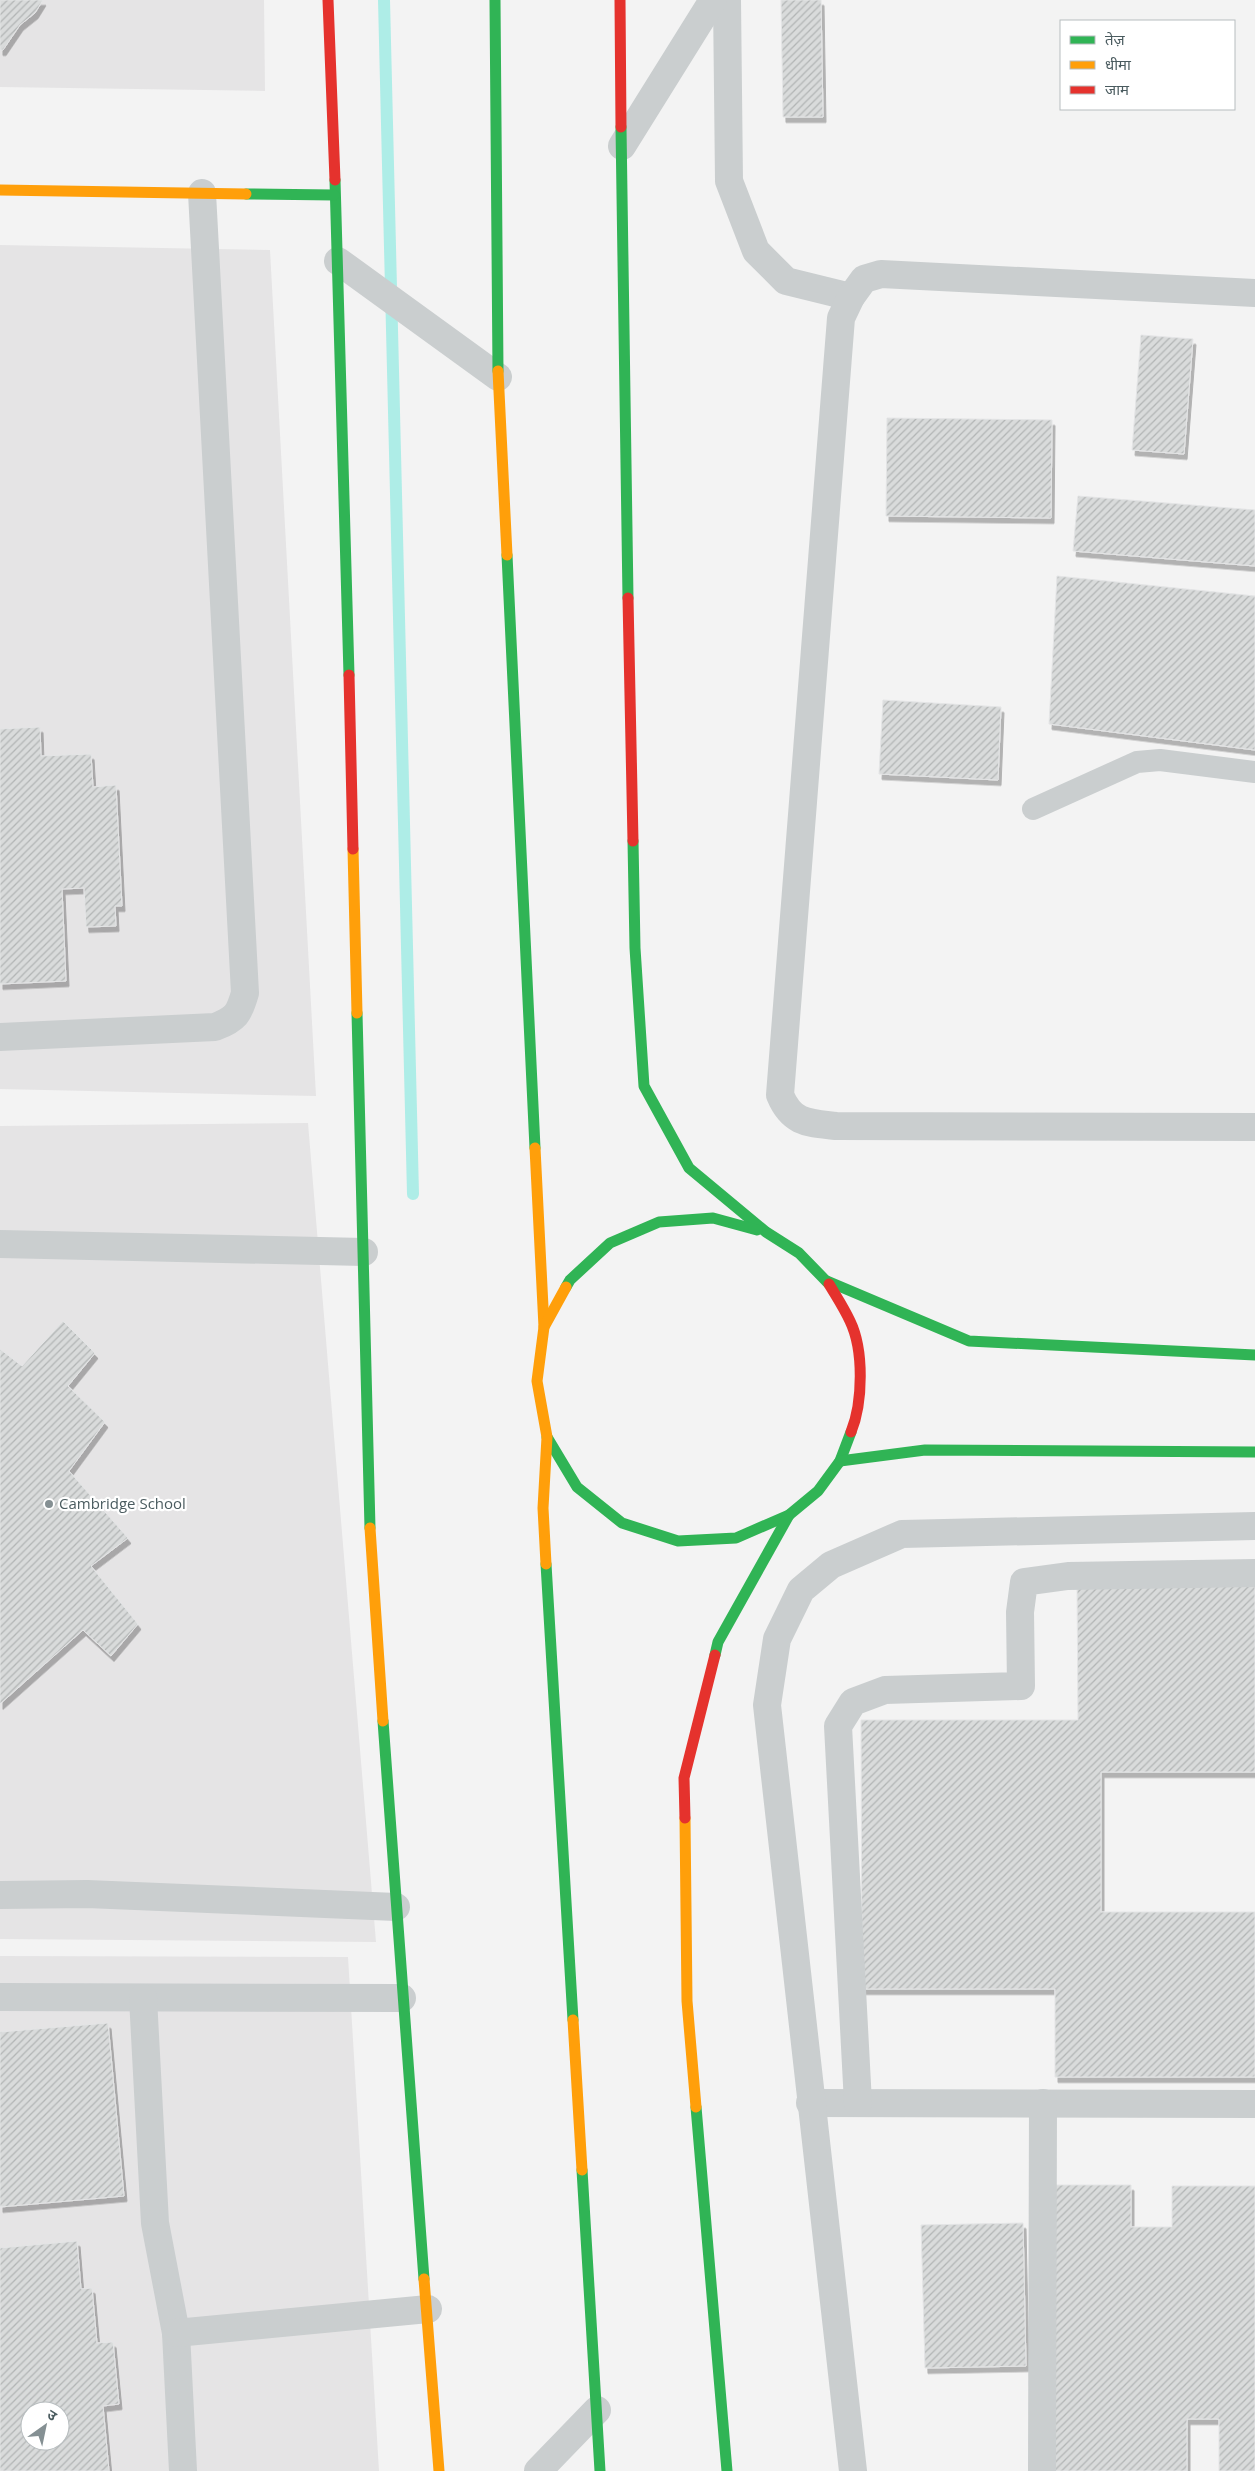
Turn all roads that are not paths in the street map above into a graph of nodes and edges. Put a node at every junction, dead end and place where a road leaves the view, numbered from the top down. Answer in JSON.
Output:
{"nodes":[{"id":1,"x":328,"y":0,"type":"edge"},
{"id":2,"x":495,"y":0,"type":"edge"},
{"id":3,"x":620,"y":0,"type":"edge"},
{"id":4,"x":713,"y":0,"type":"edge"},
{"id":5,"x":727,"y":0,"type":"edge"},
{"id":6,"x":622,"y":146,"type":"junction"},
{"id":7,"x":0,"y":190,"type":"edge"},
{"id":8,"x":202,"y":193,"type":"junction"},
{"id":9,"x":334,"y":195,"type":"junction"},
{"id":10,"x":338,"y":261,"type":"junction"},
{"id":11,"x":1255,"y":293,"type":"edge"},
{"id":12,"x":851,"y":297,"type":"junction"},
{"id":13,"x":498,"y":377,"type":"junction"},
{"id":14,"x":1255,"y":772,"type":"edge"},
{"id":15,"x":1033,"y":809,"type":"dead end"},
{"id":16,"x":0,"y":1037,"type":"edge"},
{"id":17,"x":1255,"y":1127,"type":"edge"},
{"id":18,"x":766,"y":1232,"type":"junction"},
{"id":19,"x":0,"y":1244,"type":"edge"},
{"id":20,"x":364,"y":1252,"type":"junction"},
{"id":21,"x":827,"y":1281,"type":"junction"},
{"id":22,"x":544,"y":1327,"type":"junction"},
{"id":23,"x":1255,"y":1354,"type":"edge"},
{"id":24,"x":546,"y":1437,"type":"junction"},
{"id":25,"x":1255,"y":1452,"type":"edge"},
{"id":26,"x":840,"y":1461,"type":"junction"},
{"id":27,"x":789,"y":1515,"type":"junction"},
{"id":28,"x":1255,"y":1526,"type":"edge"},
{"id":29,"x":1255,"y":1573,"type":"edge"},
{"id":30,"x":0,"y":1895,"type":"edge"},
{"id":31,"x":396,"y":1907,"type":"junction"},
{"id":32,"x":0,"y":1997,"type":"edge"},
{"id":33,"x":143,"y":1998,"type":"junction"},
{"id":34,"x":402,"y":1998,"type":"junction"},
{"id":35,"x":810,"y":2103,"type":"junction"},
{"id":36,"x":858,"y":2103,"type":"junction"},
{"id":37,"x":1043,"y":2103,"type":"junction"},
{"id":38,"x":1255,"y":2104,"type":"edge"},
{"id":39,"x":428,"y":2308,"type":"junction"},
{"id":40,"x":176,"y":2333,"type":"junction"},
{"id":41,"x":596,"y":2410,"type":"junction"},
{"id":42,"x":183,"y":2471,"type":"edge"},
{"id":43,"x":439,"y":2471,"type":"edge"},
{"id":44,"x":538,"y":2471,"type":"edge"},
{"id":45,"x":600,"y":2471,"type":"edge"},
{"id":46,"x":727,"y":2471,"type":"edge"},
{"id":47,"x":853,"y":2471,"type":"edge"},
{"id":48,"x":1042,"y":2471,"type":"edge"}],
"edges":[{"from":1,"to":9,"type":"main road"},
{"from":2,"to":13,"type":"main road"},
{"from":3,"to":6,"type":"main road"},
{"from":4,"to":6,"type":"street"},
{"from":5,"to":12,"type":"street"},
{"from":6,"to":18,"type":"main road"},
{"from":7,"to":8,"type":"main road"},
{"from":8,"to":9,"type":"main road"},
{"from":8,"to":16,"type":"street"},
{"from":9,"to":10,"type":"main road"},
{"from":10,"to":13,"type":"street"},
{"from":10,"to":20,"type":"main road"},
{"from":11,"to":12,"type":"street"},
{"from":12,"to":17,"type":"street"},
{"from":13,"to":22,"type":"main road"},
{"from":14,"to":15,"type":"lane"},
{"from":18,"to":21,"type":"main road"},
{"from":18,"to":22,"type":"main road"},
{"from":19,"to":20,"type":"street"},
{"from":20,"to":31,"type":"main road"},
{"from":21,"to":23,"type":"main road"},
{"from":21,"to":26,"type":"main road"},
{"from":22,"to":24,"type":"main road"},
{"from":24,"to":27,"type":"main road"},
{"from":24,"to":41,"type":"main road"},
{"from":25,"to":26,"type":"main road"},
{"from":26,"to":27,"type":"main road"},
{"from":27,"to":46,"type":"main road"},
{"from":28,"to":35,"type":"street"},
{"from":29,"to":36,"type":"street"},
{"from":30,"to":31,"type":"street"},
{"from":31,"to":34,"type":"main road"},
{"from":32,"to":33,"type":"street"},
{"from":33,"to":34,"type":"street"},
{"from":33,"to":40,"type":"street"},
{"from":34,"to":39,"type":"main road"},
{"from":35,"to":36,"type":"street"},
{"from":35,"to":47,"type":"street"},
{"from":36,"to":37,"type":"street"},
{"from":37,"to":38,"type":"street"},
{"from":37,"to":48,"type":"street"},
{"from":39,"to":40,"type":"street"},
{"from":39,"to":43,"type":"main road"},
{"from":40,"to":42,"type":"street"},
{"from":41,"to":44,"type":"street"},
{"from":41,"to":45,"type":"main road"}]}
